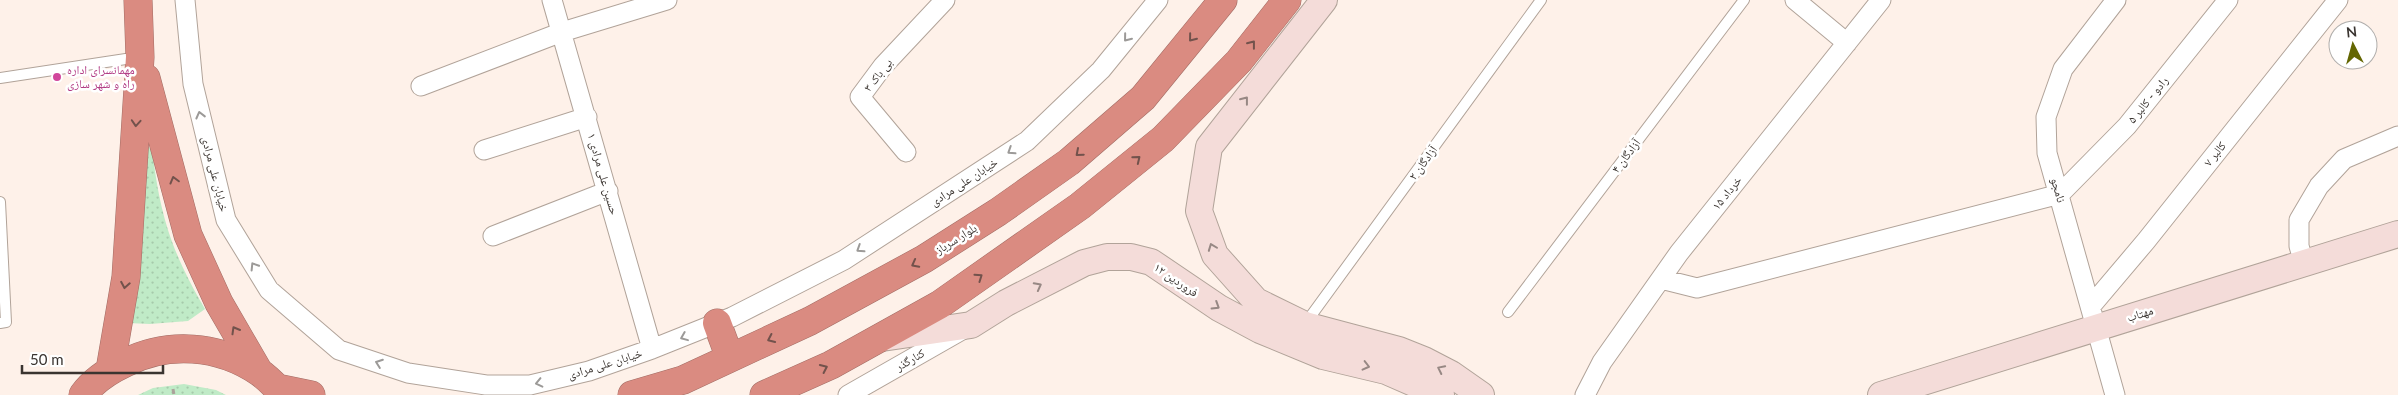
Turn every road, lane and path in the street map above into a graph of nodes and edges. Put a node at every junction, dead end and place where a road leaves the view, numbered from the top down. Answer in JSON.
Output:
{"nodes":[{"id":1,"x":138,"y":0,"type":"edge"},
{"id":2,"x":185,"y":0,"type":"edge"},
{"id":3,"x":552,"y":0,"type":"edge"},
{"id":4,"x":667,"y":0,"type":"edge"},
{"id":5,"x":944,"y":0,"type":"edge"},
{"id":6,"x":1158,"y":0,"type":"edge"},
{"id":7,"x":1223,"y":0,"type":"edge"},
{"id":8,"x":1287,"y":0,"type":"edge"},
{"id":9,"x":1324,"y":0,"type":"edge"},
{"id":10,"x":1541,"y":0,"type":"edge"},
{"id":11,"x":1744,"y":0,"type":"edge"},
{"id":12,"x":1795,"y":0,"type":"edge"},
{"id":13,"x":1881,"y":0,"type":"edge"},
{"id":14,"x":2116,"y":0,"type":"edge"},
{"id":15,"x":2228,"y":0,"type":"edge"},
{"id":16,"x":2338,"y":0,"type":"edge"},
{"id":17,"x":562,"y":32,"type":"junction"},
{"id":18,"x":1846,"y":43,"type":"junction"},
{"id":19,"x":140,"y":57,"type":"junction"},
{"id":20,"x":0,"y":78,"type":"edge"},
{"id":21,"x":421,"y":86,"type":"dead end"},
{"id":22,"x":586,"y":117,"type":"junction"},
{"id":23,"x":2398,"y":136,"type":"edge"},
{"id":24,"x":484,"y":150,"type":"dead end"},
{"id":25,"x":906,"y":152,"type":"dead end"},
{"id":26,"x":608,"y":191,"type":"junction"},
{"id":27,"x":2060,"y":194,"type":"junction"},
{"id":28,"x":0,"y":202,"type":"edge"},
{"id":29,"x":2398,"y":234,"type":"edge"},
{"id":30,"x":493,"y":236,"type":"dead end"},
{"id":31,"x":2304,"y":262,"type":"junction"},
{"id":32,"x":1661,"y":279,"type":"junction"},
{"id":33,"x":1508,"y":312,"type":"dead end"},
{"id":34,"x":2094,"y":317,"type":"junction"},
{"id":35,"x":0,"y":323,"type":"edge"},
{"id":36,"x":717,"y":323,"type":"junction"},
{"id":37,"x":971,"y":325,"type":"junction"},
{"id":38,"x":1305,"y":325,"type":"junction"},
{"id":39,"x":879,"y":338,"type":"junction"},
{"id":40,"x":652,"y":349,"type":"junction"},
{"id":41,"x":730,"y":358,"type":"junction"},
{"id":42,"x":110,"y":370,"type":"junction"},
{"id":43,"x":274,"y":385,"type":"edge"},
{"id":44,"x":173,"y":389,"type":"dead end"},
{"id":45,"x":83,"y":395,"type":"edge"},
{"id":46,"x":174,"y":395,"type":"edge"},
{"id":47,"x":311,"y":395,"type":"edge"},
{"id":48,"x":632,"y":395,"type":"edge"},
{"id":49,"x":764,"y":395,"type":"edge"},
{"id":50,"x":848,"y":395,"type":"edge"},
{"id":51,"x":1441,"y":395,"type":"edge"},
{"id":52,"x":1481,"y":395,"type":"edge"},
{"id":53,"x":1585,"y":395,"type":"edge"},
{"id":54,"x":1881,"y":395,"type":"edge"},
{"id":55,"x":2115,"y":395,"type":"edge"}],
"edges":[{"from":1,"to":19,"type":"highway"},
{"from":40,"to":2,"type":"street","name":"خیابان علی مرادی","one_way":true},
{"from":3,"to":17,"type":"street","name":"حسین علی مرادی ۱"},
{"from":4,"to":17,"type":"street"},
{"from":5,"to":25,"type":"street","name":"بی باک ۳"},
{"from":6,"to":36,"type":"street","name":"خیابان علی مرادی","one_way":true},
{"from":7,"to":41,"type":"highway","name":"بلوار سرباز","one_way":true},
{"from":39,"to":8,"type":"highway","one_way":true},
{"from":38,"to":9,"type":"street","one_way":true},
{"from":10,"to":38,"type":"lane","name":"آزادگان ۲"},
{"from":11,"to":33,"type":"lane","name":"آزادگان ۴"},
{"from":12,"to":18,"type":"street"},
{"from":13,"to":18,"type":"street","name":"۱۵ خرداد"},
{"from":14,"to":27,"type":"street","name":"نامجو"},
{"from":15,"to":27,"type":"street","name":"رادو - کالبر ۵"},
{"from":16,"to":34,"type":"street","name":"کالبر ۷"},
{"from":17,"to":21,"type":"street"},
{"from":17,"to":22,"type":"street","name":"حسین علی مرادی ۱"},
{"from":18,"to":32,"type":"street","name":"۱۵ خرداد"},
{"from":19,"to":20,"type":"lane"},
{"from":19,"to":42,"type":"highway","one_way":true},
{"from":43,"to":19,"type":"highway","one_way":true},
{"from":22,"to":24,"type":"street"},
{"from":22,"to":26,"type":"street","name":"حسین علی مرادی ۱"},
{"from":23,"to":31,"type":"street"},
{"from":26,"to":30,"type":"street"},
{"from":26,"to":40,"type":"street","name":"حسین علی مرادی ۱"},
{"from":27,"to":32,"type":"street"},
{"from":27,"to":34,"type":"street","name":"نامجو"},
{"from":28,"to":35,"type":"lane"},
{"from":29,"to":31,"type":"street","name":"مهتاب"},
{"from":31,"to":34,"type":"street","name":"مهتاب"},
{"from":32,"to":53,"type":"street","name":"۱۵ خرداد"},
{"from":34,"to":54,"type":"street","name":"مهتاب"},
{"from":34,"to":55,"type":"street","name":"نامجو"},
{"from":36,"to":40,"type":"street","name":"خیابان علی مرادی","one_way":true},
{"from":36,"to":41,"type":"highway"},
{"from":37,"to":39,"type":"street","name":"۱۲ فروردین"},
{"from":37,"to":50,"type":"street","name":"کنارگذر"},
{"from":37,"to":51,"type":"street","name":"۱۲ فروردین","one_way":true},
{"from":52,"to":38,"type":"street","one_way":true},
{"from":49,"to":39,"type":"highway","one_way":true},
{"from":41,"to":48,"type":"highway","name":"بلوار سرباز"},
{"from":42,"to":43,"type":"highway"},
{"from":42,"to":45,"type":"highway"},
{"from":43,"to":47,"type":"highway"},
{"from":44,"to":46,"type":"path"}]}
